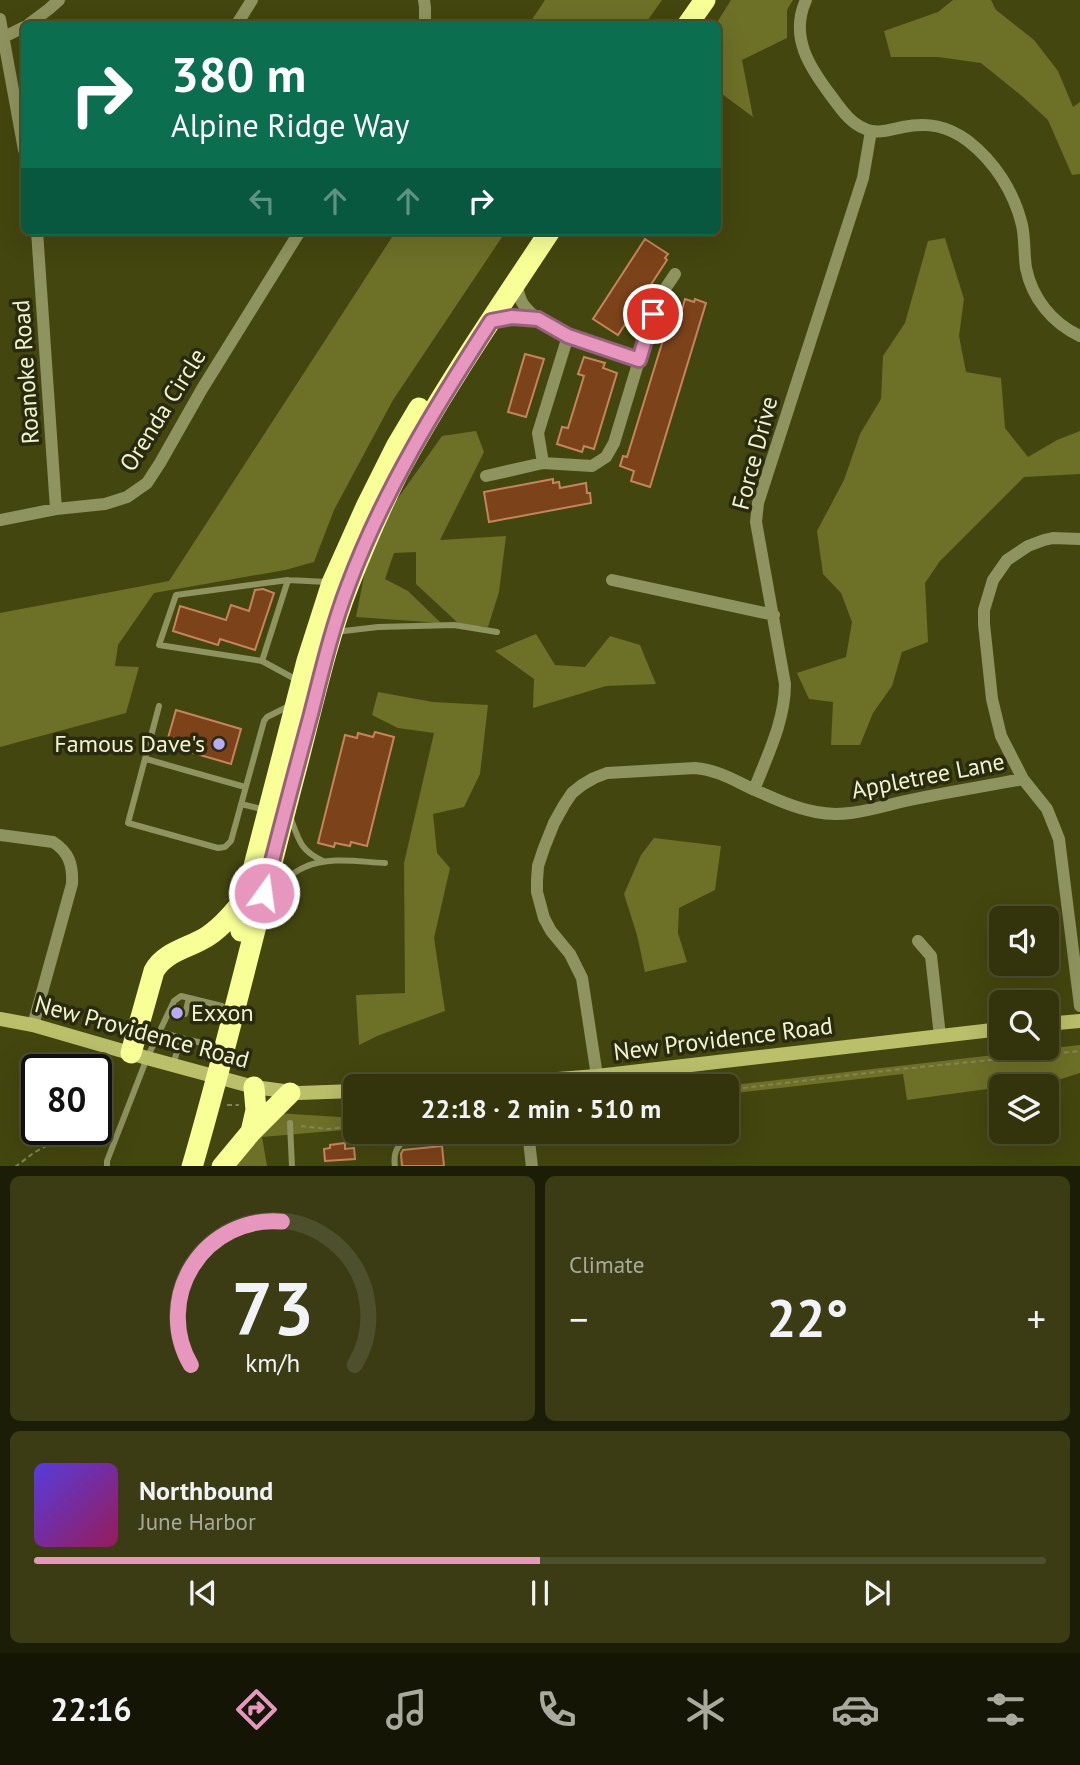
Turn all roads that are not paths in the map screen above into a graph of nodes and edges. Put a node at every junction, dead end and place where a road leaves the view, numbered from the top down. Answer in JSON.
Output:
{"nodes":[{"id":1,"x":59,"y":0,"type":"edge"},
{"id":2,"x":252,"y":0,"type":"edge"},
{"id":3,"x":424,"y":0,"type":"edge"},
{"id":4,"x":688,"y":0,"type":"edge"},
{"id":5,"x":705,"y":0,"type":"edge"},
{"id":6,"x":806,"y":0,"type":"edge"},
{"id":7,"x":0,"y":19,"type":"edge"},
{"id":8,"x":33,"y":21,"type":"edge"},
{"id":9,"x":239,"y":21,"type":"edge"},
{"id":10,"x":425,"y":21,"type":"edge"},
{"id":11,"x":673,"y":21,"type":"edge"},
{"id":12,"x":690,"y":21,"type":"edge"},
{"id":13,"x":21,"y":28,"type":"edge"},
{"id":14,"x":2,"y":37,"type":"edge"},
{"id":15,"x":871,"y":131,"type":"junction"},
{"id":16,"x":21,"y":135,"type":"edge"},
{"id":17,"x":37,"y":235,"type":"edge"},
{"id":18,"x":298,"y":235,"type":"edge"},
{"id":19,"x":530,"y":235,"type":"edge"},
{"id":20,"x":547,"y":235,"type":"edge"},
{"id":21,"x":675,"y":274,"type":"dead end"},
{"id":22,"x":516,"y":283,"type":"junction"},
{"id":23,"x":538,"y":319,"type":"junction"},
{"id":24,"x":491,"y":321,"type":"junction"},
{"id":25,"x":568,"y":336,"type":"junction"},
{"id":26,"x":1080,"y":336,"type":"edge"},
{"id":27,"x":639,"y":360,"type":"junction"},
{"id":28,"x":543,"y":463,"type":"junction"},
{"id":29,"x":486,"y":476,"type":"dead end"},
{"id":30,"x":56,"y":509,"type":"junction"},
{"id":31,"x":0,"y":520,"type":"edge"},
{"id":32,"x":1080,"y":539,"type":"edge"},
{"id":33,"x":288,"y":580,"type":"junction"},
{"id":34,"x":612,"y":580,"type":"dead end"},
{"id":35,"x":332,"y":583,"type":"junction"},
{"id":36,"x":774,"y":615,"type":"junction"},
{"id":37,"x":333,"y":632,"type":"junction"},
{"id":38,"x":497,"y":632,"type":"dead end"},
{"id":39,"x":262,"y":661,"type":"junction"},
{"id":40,"x":299,"y":692,"type":"junction"},
{"id":41,"x":159,"y":706,"type":"dead end"},
{"id":42,"x":146,"y":759,"type":"junction"},
{"id":43,"x":1023,"y":779,"type":"junction"},
{"id":44,"x":245,"y":787,"type":"junction"},
{"id":45,"x":754,"y":790,"type":"junction"},
{"id":46,"x":241,"y":804,"type":"junction"},
{"id":47,"x":277,"y":808,"type":"junction"},
{"id":48,"x":0,"y":835,"type":"edge"},
{"id":49,"x":325,"y":861,"type":"junction"},
{"id":50,"x":385,"y":863,"type":"dead end"},
{"id":51,"x":255,"y":895,"type":"junction"},
{"id":52,"x":918,"y":941,"type":"dead end"},
{"id":53,"x":190,"y":999,"type":"junction"},
{"id":54,"x":199,"y":1001,"type":"junction"},
{"id":55,"x":222,"y":1006,"type":"junction"},
{"id":56,"x":1080,"y":1006,"type":"edge"},
{"id":57,"x":185,"y":1014,"type":"dead end"},
{"id":58,"x":193,"y":1017,"type":"dead end"},
{"id":59,"x":0,"y":1018,"type":"edge"},
{"id":60,"x":1080,"y":1021,"type":"edge"},
{"id":61,"x":1059,"y":1023,"type":"edge"},
{"id":62,"x":33,"y":1025,"type":"junction"},
{"id":63,"x":181,"y":1027,"type":"dead end"},
{"id":64,"x":189,"y":1030,"type":"dead end"},
{"id":65,"x":989,"y":1030,"type":"edge"},
{"id":66,"x":159,"y":1031,"type":"junction"},
{"id":67,"x":940,"y":1036,"type":"junction"},
{"id":68,"x":182,"y":1038,"type":"junction"},
{"id":69,"x":211,"y":1045,"type":"junction"},
{"id":70,"x":139,"y":1056,"type":"junction"},
{"id":71,"x":173,"y":1065,"type":"junction"},
{"id":72,"x":597,"y":1074,"type":"edge"},
{"id":73,"x":614,"y":1074,"type":"edge"},
{"id":74,"x":211,"y":1076,"type":"junction"},
{"id":75,"x":254,"y":1087,"type":"junction"},
{"id":76,"x":343,"y":1091,"type":"edge"},
{"id":77,"x":289,"y":1093,"type":"junction"},
{"id":78,"x":290,"y":1123,"type":"road end"},
{"id":79,"x":251,"y":1132,"type":"junction"},
{"id":80,"x":401,"y":1144,"type":"edge"},
{"id":81,"x":529,"y":1144,"type":"edge"},
{"id":82,"x":107,"y":1164,"type":"edge"},
{"id":83,"x":179,"y":1166,"type":"edge"},
{"id":84,"x":192,"y":1166,"type":"edge"},
{"id":85,"x":223,"y":1166,"type":"edge"},
{"id":86,"x":292,"y":1166,"type":"edge"},
{"id":87,"x":395,"y":1166,"type":"edge"},
{"id":88,"x":532,"y":1166,"type":"edge"}],
"edges":[{"from":1,"to":8,"type":"street"},
{"from":2,"to":9,"type":"street"},
{"from":3,"to":10,"type":"street"},
{"from":4,"to":11,"type":"highway"},
{"from":5,"to":12,"type":"highway"},
{"from":6,"to":15,"type":"street"},
{"from":7,"to":14,"type":"street"},
{"from":13,"to":14,"type":"street"},
{"from":14,"to":16,"type":"street"},
{"from":15,"to":26,"type":"street"},
{"from":15,"to":36,"type":"street","name":"Force Drive"},
{"from":17,"to":30,"type":"street","name":"Roanoke Road"},
{"from":18,"to":30,"type":"street","name":"Orenda Circle"},
{"from":19,"to":35,"type":"highway"},
{"from":20,"to":22,"type":"highway"},
{"from":21,"to":27,"type":"street"},
{"from":22,"to":23,"type":"street"},
{"from":22,"to":24,"type":"highway"},
{"from":23,"to":24,"type":"street"},
{"from":23,"to":25,"type":"street"},
{"from":24,"to":37,"type":"highway"},
{"from":25,"to":27,"type":"street"},
{"from":25,"to":28,"type":"street"},
{"from":27,"to":28,"type":"street"},
{"from":28,"to":29,"type":"street"},
{"from":30,"to":31,"type":"street","name":"Orenda Circle"},
{"from":32,"to":43,"type":"street"},
{"from":33,"to":35,"type":"lane"},
{"from":33,"to":39,"type":"lane"},
{"from":33,"to":39,"type":"lane"},
{"from":34,"to":36,"type":"street"},
{"from":35,"to":40,"type":"highway"},
{"from":36,"to":45,"type":"street","name":"Force Drive"},
{"from":37,"to":38,"type":"lane"},
{"from":37,"to":47,"type":"highway"},
{"from":39,"to":40,"type":"lane"},
{"from":40,"to":44,"type":"lane"},
{"from":40,"to":47,"type":"highway"},
{"from":41,"to":42,"type":"lane"},
{"from":42,"to":44,"type":"lane"},
{"from":42,"to":46,"type":"lane"},
{"from":43,"to":45,"type":"street","name":"Appletree Lane"},
{"from":43,"to":56,"type":"street"},
{"from":44,"to":46,"type":"lane"},
{"from":45,"to":72,"type":"street","name":"Appletree Lane"},
{"from":46,"to":47,"type":"lane"},
{"from":47,"to":49,"type":"lane"},
{"from":47,"to":51,"type":"highway"},
{"from":48,"to":62,"type":"street"},
{"from":49,"to":50,"type":"lane"},
{"from":49,"to":51,"type":"lane"},
{"from":51,"to":55,"type":"highway"},
{"from":51,"to":70,"type":"highway"},
{"from":51,"to":74,"type":"highway"},
{"from":52,"to":67,"type":"street"},
{"from":53,"to":54,"type":"lane"},
{"from":53,"to":57,"type":"lane"},
{"from":53,"to":66,"type":"lane"},
{"from":54,"to":55,"type":"lane"},
{"from":54,"to":58,"type":"lane"},
{"from":55,"to":69,"type":"highway"},
{"from":59,"to":62,"type":"street","name":"New Providence Road"},
{"from":60,"to":61,"type":"street"},
{"from":62,"to":70,"type":"street","name":"New Providence Road"},
{"from":63,"to":68,"type":"lane"},
{"from":64,"to":68,"type":"lane"},
{"from":65,"to":67,"type":"street","name":"New Providence Road"},
{"from":66,"to":68,"type":"lane"},
{"from":66,"to":70,"type":"lane"},
{"from":67,"to":73,"type":"street","name":"New Providence Road"},
{"from":68,"to":69,"type":"lane"},
{"from":68,"to":71,"type":"lane"},
{"from":69,"to":74,"type":"highway"},
{"from":70,"to":71,"type":"street","name":"New Providence Road"},
{"from":70,"to":82,"type":"lane"},
{"from":71,"to":74,"type":"street","name":"New Providence Road"},
{"from":74,"to":75,"type":"street","name":"New Providence Road"},
{"from":74,"to":83,"type":"highway"},
{"from":74,"to":84,"type":"highway"},
{"from":75,"to":77,"type":"street","name":"New Providence Road"},
{"from":75,"to":79,"type":"highway"},
{"from":76,"to":77,"type":"street","name":"New Providence Road"},
{"from":77,"to":79,"type":"highway"},
{"from":78,"to":86,"type":"lane"},
{"from":79,"to":85,"type":"highway"},
{"from":80,"to":87,"type":"lane"},
{"from":81,"to":88,"type":"street"}]}
